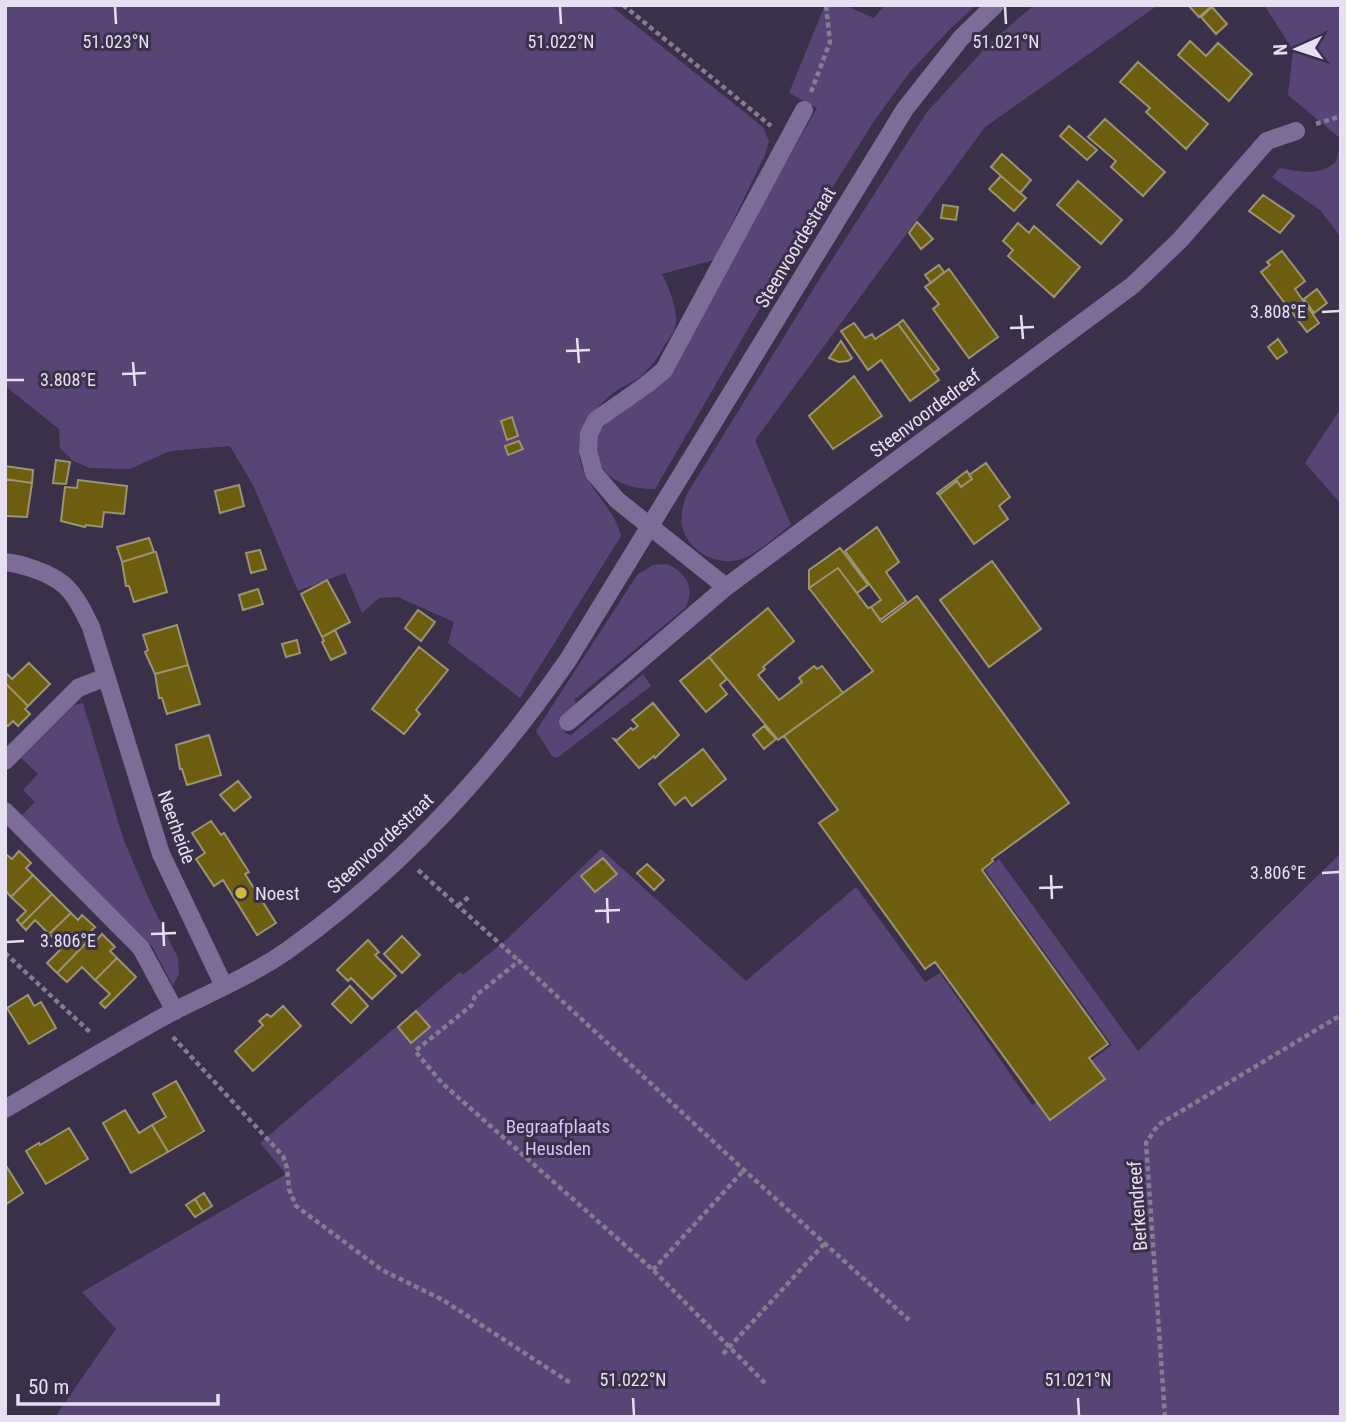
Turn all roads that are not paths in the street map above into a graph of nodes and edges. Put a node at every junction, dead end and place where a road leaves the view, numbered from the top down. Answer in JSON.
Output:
{"nodes":[{"id":1,"x":995,"y":5,"type":"edge"},
{"id":2,"x":804,"y":110,"type":"road end"},
{"id":3,"x":1296,"y":131,"type":"dead end"},
{"id":4,"x":650,"y":525,"type":"junction"},
{"id":5,"x":5,"y":562,"type":"edge"},
{"id":6,"x":726,"y":587,"type":"junction"},
{"id":7,"x":106,"y":677,"type":"junction"},
{"id":8,"x":568,"y":722,"type":"dead end"},
{"id":9,"x":5,"y":761,"type":"edge"},
{"id":10,"x":5,"y":811,"type":"edge"},
{"id":11,"x":224,"y":986,"type":"junction"},
{"id":12,"x":175,"y":1011,"type":"junction"},
{"id":13,"x":5,"y":1109,"type":"edge"}],
"edges":[{"from":1,"to":4,"type":"street","name":"Steenvoordestraat"},
{"from":2,"to":4,"type":"street"},
{"from":3,"to":6,"type":"street","name":"Steenvoordedreef"},
{"from":4,"to":6,"type":"street"},
{"from":4,"to":11,"type":"street","name":"Steenvoordestraat"},
{"from":5,"to":7,"type":"street","name":"Neerheide"},
{"from":6,"to":8,"type":"street","name":"Steenvoordedreef"},
{"from":7,"to":9,"type":"street"},
{"from":7,"to":11,"type":"street","name":"Neerheide"},
{"from":10,"to":12,"type":"street"},
{"from":11,"to":12,"type":"street","name":"Steenvoordestraat"},
{"from":12,"to":13,"type":"street","name":"Steenvoordestraat"}]}
